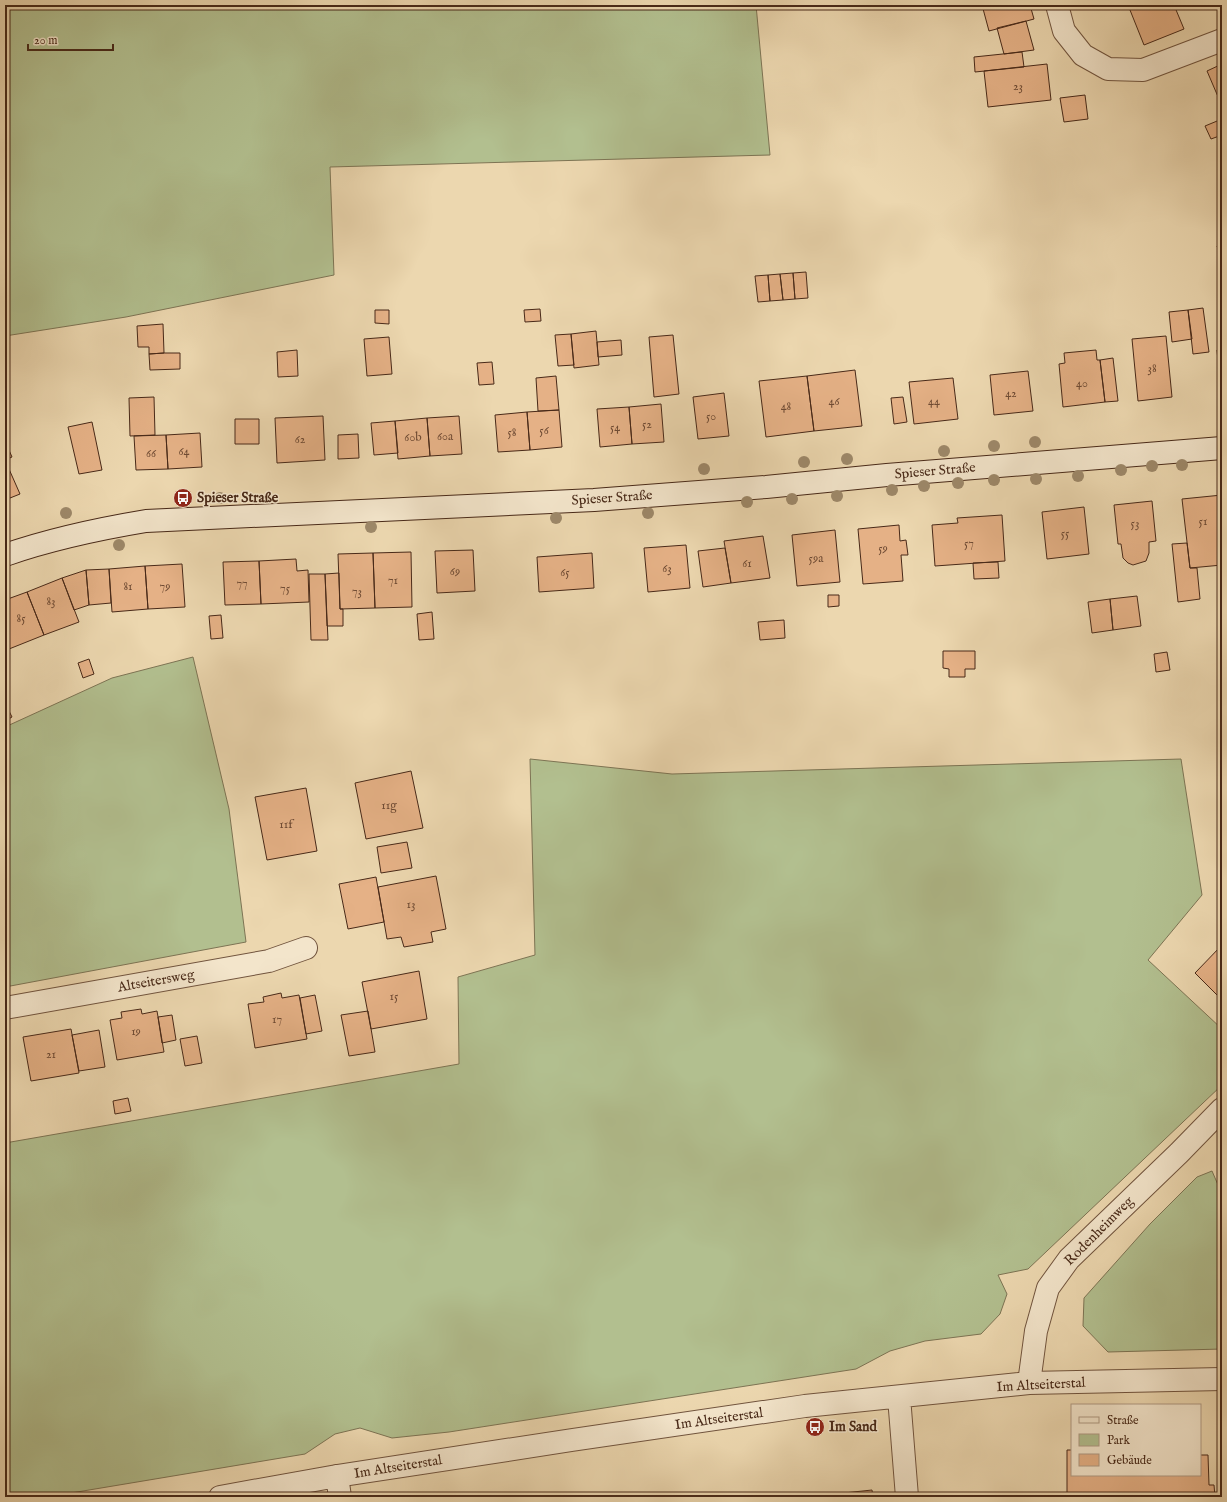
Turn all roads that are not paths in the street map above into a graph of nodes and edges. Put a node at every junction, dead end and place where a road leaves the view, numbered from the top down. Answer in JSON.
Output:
{"nodes":[{"id":1,"x":1057,"y":5,"type":"edge"},
{"id":2,"x":1222,"y":40,"type":"edge"},
{"id":3,"x":1222,"y":448,"type":"edge"},
{"id":4,"x":5,"y":556,"type":"edge"},
{"id":5,"x":306,"y":948,"type":"dead end"},
{"id":6,"x":5,"y":1008,"type":"edge"},
{"id":7,"x":1222,"y":1109,"type":"edge"},
{"id":8,"x":1222,"y":1379,"type":"edge"},
{"id":9,"x":1029,"y":1383,"type":"junction"},
{"id":10,"x":899,"y":1397,"type":"junction"},
{"id":11,"x":339,"y":1487,"type":"edge"},
{"id":12,"x":220,"y":1497,"type":"edge"},
{"id":13,"x":907,"y":1497,"type":"edge"}],
"edges":[{"from":1,"to":2,"type":"street"},
{"from":3,"to":4,"type":"street","name":"Spieser Straße"},
{"from":5,"to":6,"type":"street","name":"Altseitersweg"},
{"from":7,"to":9,"type":"street","name":"Rodenheimweg"},
{"from":8,"to":9,"type":"street","name":"Im Altseiterstal"},
{"from":9,"to":10,"type":"street","name":"Im Altseiterstal"},
{"from":10,"to":11,"type":"street","name":"Im Altseiterstal"},
{"from":10,"to":13,"type":"street"},
{"from":11,"to":12,"type":"street","name":"Im Altseiterstal"}]}
